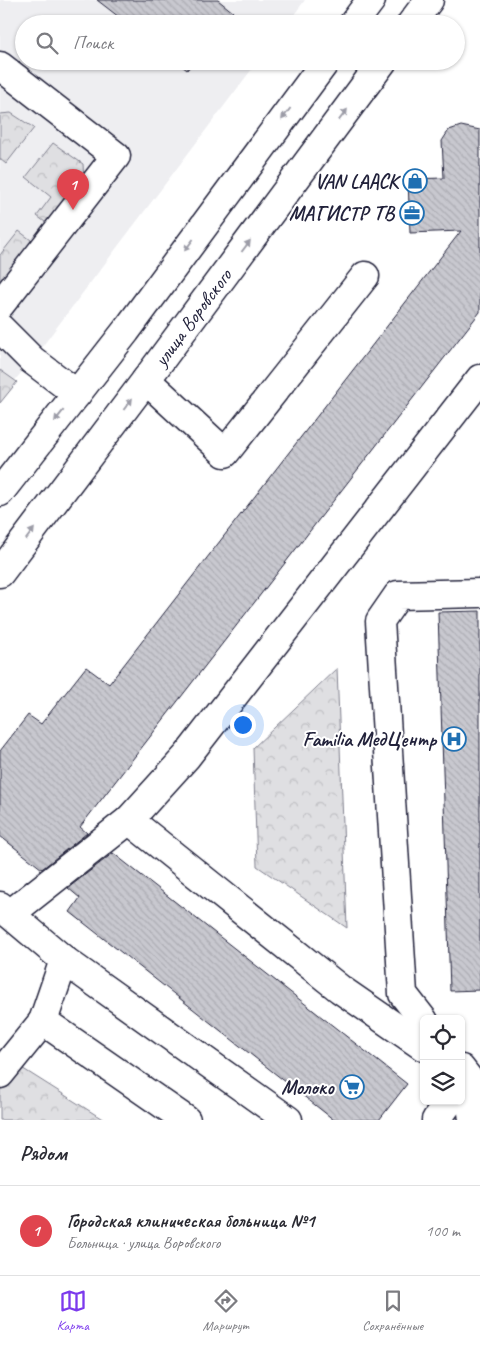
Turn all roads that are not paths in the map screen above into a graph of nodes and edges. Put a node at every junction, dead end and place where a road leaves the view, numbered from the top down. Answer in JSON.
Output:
{"nodes":[{"id":1,"x":371,"y":0,"type":"edge"},
{"id":2,"x":429,"y":0,"type":"edge"},
{"id":3,"x":360,"y":15,"type":"edge"},
{"id":4,"x":417,"y":15,"type":"edge"},
{"id":5,"x":0,"y":66,"type":"edge"},
{"id":6,"x":319,"y":70,"type":"edge"},
{"id":7,"x":376,"y":70,"type":"edge"},
{"id":8,"x":365,"y":276,"type":"dead end"},
{"id":9,"x":0,"y":305,"type":"edge"},
{"id":10,"x":0,"y":328,"type":"edge"},
{"id":11,"x":480,"y":379,"type":"edge"},
{"id":12,"x":146,"y":380,"type":"junction"},
{"id":13,"x":76,"y":394,"type":"junction"},
{"id":14,"x":0,"y":492,"type":"edge"},
{"id":15,"x":0,"y":573,"type":"edge"},
{"id":16,"x":480,"y":593,"type":"edge"},
{"id":17,"x":129,"y":820,"type":"junction"},
{"id":18,"x":5,"y":910,"type":"edge"},
{"id":19,"x":64,"y":960,"type":"junction"},
{"id":20,"x":420,"y":1016,"type":"edge"},
{"id":21,"x":44,"y":1021,"type":"junction"},
{"id":22,"x":420,"y":1044,"type":"edge"},
{"id":23,"x":0,"y":1074,"type":"edge"},
{"id":24,"x":466,"y":1076,"type":"edge"},
{"id":25,"x":447,"y":1105,"type":"edge"},
{"id":26,"x":186,"y":1120,"type":"edge"},
{"id":27,"x":288,"y":1120,"type":"edge"},
{"id":28,"x":436,"y":1120,"type":"edge"},
{"id":29,"x":473,"y":1120,"type":"edge"}],
"edges":[{"from":1,"to":3,"type":"main road"},
{"from":2,"to":4,"type":"main road"},
{"from":5,"to":9,"type":"main road"},
{"from":6,"to":13,"type":"main road","one_way":true},
{"from":12,"to":7,"type":"main road","name":"улица Воровского","one_way":true},
{"from":8,"to":12,"type":"main road"},
{"from":10,"to":13,"type":"main road"},
{"from":11,"to":17,"type":"main road"},
{"from":15,"to":12,"type":"main road","name":"улица Воровского","one_way":true},
{"from":13,"to":14,"type":"main road","one_way":true},
{"from":16,"to":20,"type":"main road"},
{"from":17,"to":18,"type":"main road"},
{"from":17,"to":22,"type":"main road"},
{"from":18,"to":19,"type":"main road"},
{"from":19,"to":21,"type":"main road"},
{"from":19,"to":27,"type":"main road"},
{"from":21,"to":23,"type":"main road"},
{"from":21,"to":26,"type":"main road"},
{"from":24,"to":29,"type":"main road"},
{"from":25,"to":28,"type":"main road"}]}
